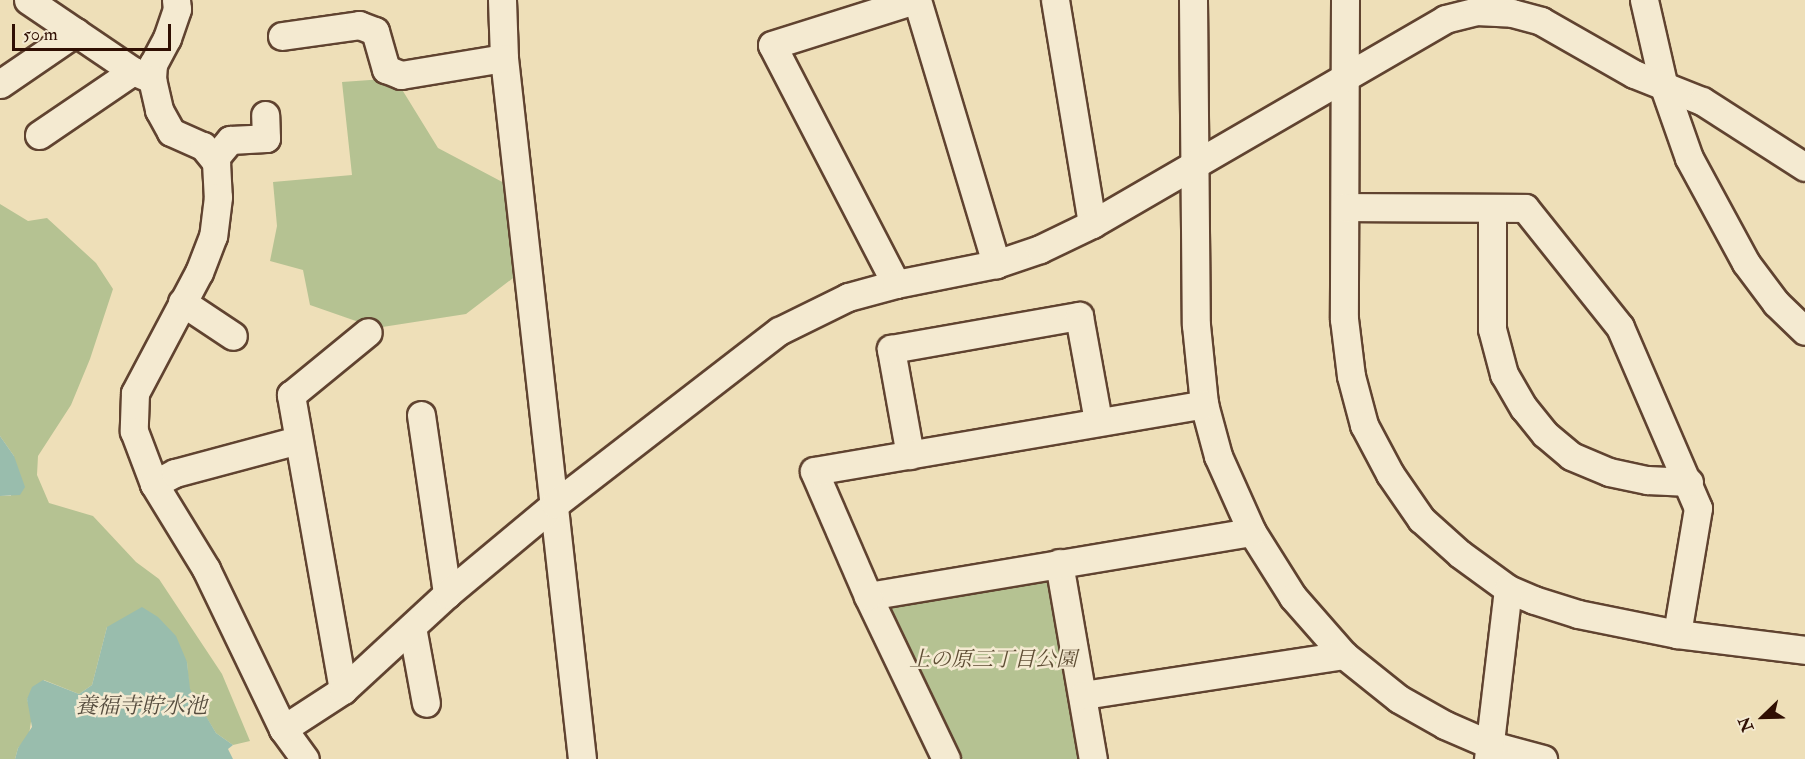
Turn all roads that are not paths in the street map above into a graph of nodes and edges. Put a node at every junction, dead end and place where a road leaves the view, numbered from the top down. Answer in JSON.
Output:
{"nodes":[{"id":1,"x":28,"y":0,"type":"edge"},
{"id":2,"x":176,"y":0,"type":"edge"},
{"id":3,"x":502,"y":0,"type":"edge"},
{"id":4,"x":916,"y":0,"type":"edge"},
{"id":5,"x":1055,"y":0,"type":"edge"},
{"id":6,"x":1193,"y":0,"type":"edge"},
{"id":7,"x":1345,"y":0,"type":"edge"},
{"id":8,"x":1644,"y":0,"type":"edge"},
{"id":9,"x":76,"y":32,"type":"junction"},
{"id":10,"x":282,"y":36,"type":"dead end"},
{"id":11,"x":504,"y":58,"type":"junction"},
{"id":12,"x":142,"y":75,"type":"junction"},
{"id":13,"x":1345,"y":76,"type":"junction"},
{"id":14,"x":0,"y":84,"type":"edge"},
{"id":15,"x":1664,"y":87,"type":"junction"},
{"id":16,"x":265,"y":115,"type":"dead end"},
{"id":17,"x":39,"y":135,"type":"dead end"},
{"id":18,"x":214,"y":159,"type":"junction"},
{"id":19,"x":1193,"y":164,"type":"junction"},
{"id":20,"x":1805,"y":167,"type":"edge"},
{"id":21,"x":1345,"y":207,"type":"junction"},
{"id":22,"x":1492,"y":209,"type":"junction"},
{"id":23,"x":1092,"y":224,"type":"junction"},
{"id":24,"x":996,"y":264,"type":"junction"},
{"id":25,"x":896,"y":284,"type":"junction"},
{"id":26,"x":182,"y":302,"type":"junction"},
{"id":27,"x":1805,"y":331,"type":"edge"},
{"id":28,"x":368,"y":332,"type":"dead end"},
{"id":29,"x":233,"y":336,"type":"dead end"},
{"id":30,"x":1204,"y":404,"type":"junction"},
{"id":31,"x":421,"y":416,"type":"dead end"},
{"id":32,"x":1098,"y":421,"type":"junction"},
{"id":33,"x":298,"y":440,"type":"junction"},
{"id":34,"x":910,"y":455,"type":"junction"},
{"id":35,"x":1689,"y":482,"type":"junction"},
{"id":36,"x":154,"y":484,"type":"junction"},
{"id":37,"x":555,"y":504,"type":"junction"},
{"id":38,"x":1252,"y":532,"type":"junction"},
{"id":39,"x":1059,"y":563,"type":"junction"},
{"id":40,"x":1508,"y":589,"type":"junction"},
{"id":41,"x":447,"y":594,"type":"junction"},
{"id":42,"x":868,"y":596,"type":"junction"},
{"id":43,"x":412,"y":627,"type":"junction"},
{"id":44,"x":1677,"y":634,"type":"junction"},
{"id":45,"x":1805,"y":650,"type":"edge"},
{"id":46,"x":1344,"y":655,"type":"junction"},
{"id":47,"x":343,"y":690,"type":"junction"},
{"id":48,"x":1083,"y":695,"type":"junction"},
{"id":49,"x":426,"y":703,"type":"dead end"},
{"id":50,"x":283,"y":729,"type":"junction"},
{"id":51,"x":1489,"y":752,"type":"edge"},
{"id":52,"x":305,"y":759,"type":"edge"},
{"id":53,"x":582,"y":759,"type":"edge"},
{"id":54,"x":946,"y":759,"type":"edge"},
{"id":55,"x":1093,"y":759,"type":"edge"},
{"id":56,"x":1543,"y":759,"type":"edge"}],
"edges":[{"from":1,"to":9,"type":"street"},
{"from":2,"to":12,"type":"street"},
{"from":3,"to":11,"type":"street"},
{"from":4,"to":24,"type":"street"},
{"from":4,"to":25,"type":"street"},
{"from":5,"to":23,"type":"street"},
{"from":6,"to":19,"type":"street"},
{"from":7,"to":13,"type":"street"},
{"from":8,"to":15,"type":"street"},
{"from":9,"to":12,"type":"street"},
{"from":9,"to":14,"type":"street"},
{"from":10,"to":11,"type":"street"},
{"from":11,"to":37,"type":"street"},
{"from":12,"to":17,"type":"street"},
{"from":12,"to":18,"type":"street"},
{"from":13,"to":15,"type":"street"},
{"from":13,"to":19,"type":"street"},
{"from":13,"to":21,"type":"street"},
{"from":15,"to":20,"type":"street"},
{"from":15,"to":27,"type":"street"},
{"from":16,"to":18,"type":"street"},
{"from":18,"to":26,"type":"street"},
{"from":19,"to":23,"type":"street"},
{"from":19,"to":30,"type":"street"},
{"from":21,"to":22,"type":"street"},
{"from":21,"to":40,"type":"street"},
{"from":22,"to":35,"type":"street"},
{"from":22,"to":35,"type":"street"},
{"from":23,"to":24,"type":"street"},
{"from":24,"to":25,"type":"street"},
{"from":25,"to":37,"type":"street"},
{"from":26,"to":29,"type":"street"},
{"from":26,"to":36,"type":"street"},
{"from":28,"to":33,"type":"street"},
{"from":30,"to":32,"type":"street"},
{"from":30,"to":38,"type":"street"},
{"from":31,"to":41,"type":"street"},
{"from":32,"to":34,"type":"street"},
{"from":32,"to":34,"type":"street"},
{"from":33,"to":36,"type":"street"},
{"from":33,"to":47,"type":"street"},
{"from":34,"to":42,"type":"street"},
{"from":35,"to":44,"type":"street"},
{"from":36,"to":50,"type":"street"},
{"from":37,"to":41,"type":"street"},
{"from":37,"to":53,"type":"street"},
{"from":38,"to":39,"type":"street"},
{"from":38,"to":46,"type":"street"},
{"from":39,"to":42,"type":"street"},
{"from":39,"to":48,"type":"street"},
{"from":40,"to":44,"type":"street"},
{"from":40,"to":51,"type":"street"},
{"from":41,"to":43,"type":"street"},
{"from":42,"to":54,"type":"street"},
{"from":43,"to":47,"type":"street"},
{"from":43,"to":49,"type":"street"},
{"from":44,"to":45,"type":"street"},
{"from":46,"to":48,"type":"street"},
{"from":46,"to":51,"type":"street"},
{"from":47,"to":50,"type":"street"},
{"from":48,"to":55,"type":"street"},
{"from":50,"to":52,"type":"street"},
{"from":51,"to":56,"type":"street"}]}
